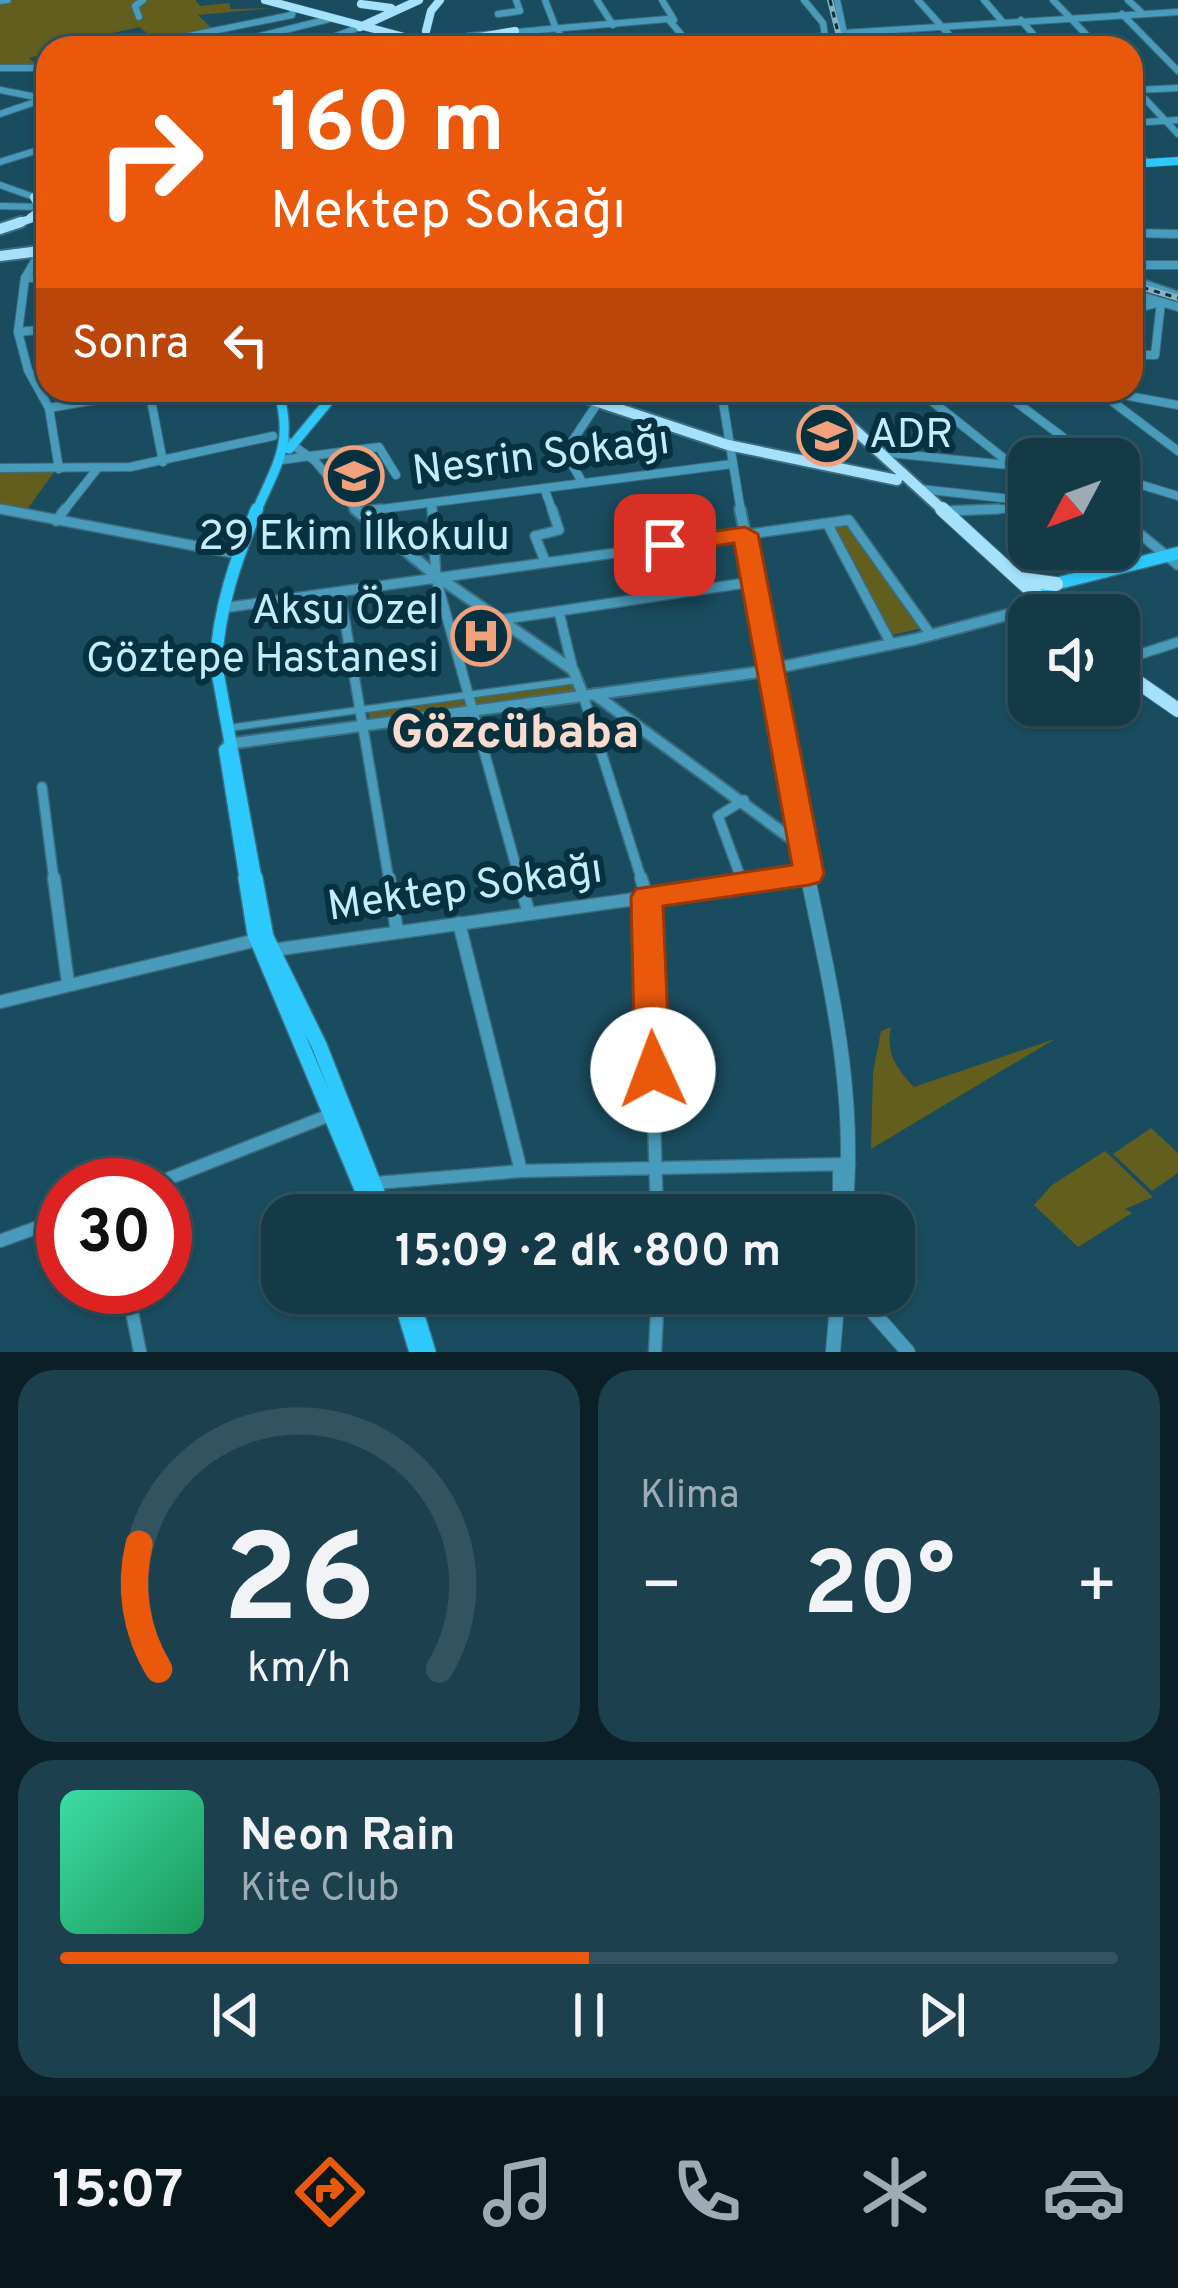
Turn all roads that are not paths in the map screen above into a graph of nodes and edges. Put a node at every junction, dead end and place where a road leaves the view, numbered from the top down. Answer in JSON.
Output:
{"nodes":[{"id":1,"x":143,"y":0,"type":"edge"},
{"id":2,"x":265,"y":0,"type":"edge"},
{"id":3,"x":419,"y":0,"type":"edge"},
{"id":4,"x":440,"y":0,"type":"edge"},
{"id":5,"x":516,"y":0,"type":"edge"},
{"id":6,"x":545,"y":0,"type":"edge"},
{"id":7,"x":597,"y":0,"type":"edge"},
{"id":8,"x":662,"y":0,"type":"edge"},
{"id":9,"x":804,"y":0,"type":"edge"},
{"id":10,"x":837,"y":0,"type":"edge"},
{"id":11,"x":918,"y":0,"type":"edge"},
{"id":12,"x":984,"y":0,"type":"edge"},
{"id":13,"x":1053,"y":0,"type":"edge"},
{"id":14,"x":1128,"y":0,"type":"edge"},
{"id":15,"x":358,"y":2,"type":"edge"},
{"id":16,"x":398,"y":8,"type":"junction"},
{"id":17,"x":293,"y":9,"type":"junction"},
{"id":18,"x":1178,"y":12,"type":"edge"},
{"id":19,"x":498,"y":14,"type":"dead end"},
{"id":20,"x":1122,"y":14,"type":"junction"},
{"id":21,"x":1142,"y":14,"type":"junction"},
{"id":22,"x":384,"y":15,"type":"junction"},
{"id":23,"x":139,"y":17,"type":"dead end"},
{"id":24,"x":1071,"y":17,"type":"junction"},
{"id":25,"x":334,"y":20,"type":"junction"},
{"id":26,"x":674,"y":20,"type":"junction"},
{"id":27,"x":1022,"y":20,"type":"junction"},
{"id":28,"x":1002,"y":21,"type":"junction"},
{"id":29,"x":613,"y":25,"type":"junction"},
{"id":30,"x":944,"y":26,"type":"junction"},
{"id":31,"x":363,"y":27,"type":"junction"},
{"id":32,"x":560,"y":29,"type":"junction"},
{"id":33,"x":874,"y":31,"type":"junction"},
{"id":34,"x":515,"y":32,"type":"joint"},
{"id":35,"x":844,"y":33,"type":"joint"},
{"id":36,"x":216,"y":34,"type":"junction"},
{"id":37,"x":204,"y":36,"type":"edge"},
{"id":38,"x":219,"y":36,"type":"edge"},
{"id":39,"x":272,"y":36,"type":"edge"},
{"id":40,"x":346,"y":36,"type":"edge"},
{"id":41,"x":405,"y":36,"type":"edge"},
{"id":42,"x":429,"y":36,"type":"edge"},
{"id":43,"x":498,"y":36,"type":"edge"},
{"id":44,"x":563,"y":36,"type":"edge"},
{"id":45,"x":685,"y":36,"type":"edge"},
{"id":46,"x":821,"y":36,"type":"edge"},
{"id":47,"x":876,"y":36,"type":"edge"},
{"id":48,"x":952,"y":36,"type":"edge"},
{"id":49,"x":1035,"y":36,"type":"edge"},
{"id":50,"x":1088,"y":36,"type":"edge"},
{"id":51,"x":0,"y":68,"type":"edge"},
{"id":52,"x":36,"y":68,"type":"edge"},
{"id":53,"x":1178,"y":71,"type":"edge"},
{"id":54,"x":1143,"y":88,"type":"edge"},
{"id":55,"x":1178,"y":88,"type":"edge"},
{"id":56,"x":0,"y":90,"type":"edge"},
{"id":57,"x":36,"y":96,"type":"edge"},
{"id":58,"x":1143,"y":98,"type":"edge"},
{"id":59,"x":36,"y":102,"type":"edge"},
{"id":60,"x":0,"y":114,"type":"edge"},
{"id":61,"x":1178,"y":120,"type":"edge"},
{"id":62,"x":1166,"y":121,"type":"junction"},
{"id":63,"x":1143,"y":122,"type":"edge"},
{"id":64,"x":1178,"y":134,"type":"edge"},
{"id":65,"x":36,"y":150,"type":"edge"},
{"id":66,"x":1143,"y":158,"type":"edge"},
{"id":67,"x":0,"y":161,"type":"edge"},
{"id":68,"x":1178,"y":161,"type":"edge"},
{"id":69,"x":1143,"y":164,"type":"edge"},
{"id":70,"x":1148,"y":164,"type":"junction"},
{"id":71,"x":0,"y":185,"type":"edge"},
{"id":72,"x":36,"y":204,"type":"edge"},
{"id":73,"x":0,"y":206,"type":"edge"},
{"id":74,"x":36,"y":208,"type":"edge"},
{"id":75,"x":36,"y":211,"type":"edge"},
{"id":76,"x":36,"y":213,"type":"edge"},
{"id":77,"x":0,"y":227,"type":"edge"},
{"id":78,"x":1143,"y":233,"type":"edge"},
{"id":79,"x":1178,"y":234,"type":"edge"},
{"id":80,"x":36,"y":251,"type":"edge"},
{"id":81,"x":0,"y":256,"type":"edge"},
{"id":82,"x":36,"y":263,"type":"edge"},
{"id":83,"x":1143,"y":265,"type":"edge"},
{"id":84,"x":1178,"y":265,"type":"edge"},
{"id":85,"x":25,"y":278,"type":"junction"},
{"id":86,"x":36,"y":278,"type":"edge"},
{"id":87,"x":1143,"y":282,"type":"edge"},
{"id":88,"x":1178,"y":294,"type":"edge"},
{"id":89,"x":1143,"y":296,"type":"edge"},
{"id":90,"x":1161,"y":302,"type":"junction"},
{"id":91,"x":1143,"y":307,"type":"edge"},
{"id":92,"x":1178,"y":307,"type":"edge"},
{"id":93,"x":36,"y":330,"type":"edge"},
{"id":94,"x":18,"y":332,"type":"junction"},
{"id":95,"x":1143,"y":356,"type":"edge"},
{"id":96,"x":36,"y":384,"type":"edge"},
{"id":97,"x":1143,"y":399,"type":"edge"},
{"id":98,"x":46,"y":402,"type":"edge"},
{"id":99,"x":80,"y":402,"type":"edge"},
{"id":100,"x":153,"y":402,"type":"edge"},
{"id":101,"x":281,"y":402,"type":"edge"},
{"id":102,"x":326,"y":402,"type":"edge"},
{"id":103,"x":592,"y":402,"type":"edge"},
{"id":104,"x":608,"y":402,"type":"edge"},
{"id":105,"x":723,"y":402,"type":"edge"},
{"id":106,"x":814,"y":402,"type":"edge"},
{"id":107,"x":824,"y":402,"type":"edge"},
{"id":108,"x":933,"y":402,"type":"edge"},
{"id":109,"x":1016,"y":402,"type":"edge"},
{"id":110,"x":1113,"y":402,"type":"edge"},
{"id":111,"x":597,"y":404,"type":"junction"},
{"id":112,"x":1178,"y":405,"type":"edge"},
{"id":113,"x":49,"y":408,"type":"junction"},
{"id":114,"x":310,"y":418,"type":"junction"},
{"id":115,"x":273,"y":436,"type":"joint"},
{"id":116,"x":288,"y":436,"type":"junction"},
{"id":117,"x":1064,"y":438,"type":"edge"},
{"id":118,"x":728,"y":445,"type":"junction"},
{"id":119,"x":1178,"y":451,"type":"edge"},
{"id":120,"x":878,"y":452,"type":"junction"},
{"id":121,"x":310,"y":456,"type":"junction"},
{"id":122,"x":282,"y":460,"type":"junction"},
{"id":123,"x":164,"y":462,"type":"junction"},
{"id":124,"x":1008,"y":462,"type":"edge"},
{"id":125,"x":732,"y":464,"type":"junction"},
{"id":126,"x":1008,"y":465,"type":"edge"},
{"id":127,"x":0,"y":468,"type":"edge"},
{"id":128,"x":98,"y":469,"type":"junction"},
{"id":129,"x":59,"y":470,"type":"junction"},
{"id":130,"x":892,"y":472,"type":"junction"},
{"id":131,"x":273,"y":473,"type":"junction"},
{"id":132,"x":396,"y":476,"type":"dead end"},
{"id":133,"x":582,"y":482,"type":"junction"},
{"id":134,"x":1140,"y":484,"type":"edge"},
{"id":135,"x":544,"y":488,"type":"junction"},
{"id":136,"x":920,"y":490,"type":"junction"},
{"id":137,"x":1178,"y":496,"type":"edge"},
{"id":138,"x":1008,"y":501,"type":"edge"},
{"id":139,"x":432,"y":503,"type":"junction"},
{"id":140,"x":1008,"y":506,"type":"edge"},
{"id":141,"x":0,"y":509,"type":"edge"},
{"id":142,"x":943,"y":511,"type":"junction"},
{"id":143,"x":358,"y":512,"type":"junction"},
{"id":144,"x":56,"y":522,"type":"junction"},
{"id":145,"x":828,"y":525,"type":"junction"},
{"id":146,"x":1140,"y":533,"type":"edge"},
{"id":147,"x":745,"y":534,"type":"junction"},
{"id":148,"x":238,"y":554,"type":"junction"},
{"id":149,"x":1174,"y":558,"type":"edge"},
{"id":150,"x":545,"y":561,"type":"junction"},
{"id":151,"x":1140,"y":564,"type":"edge"},
{"id":152,"x":1112,"y":570,"type":"edge"},
{"id":153,"x":1016,"y":577,"type":"junction"},
{"id":154,"x":436,"y":578,"type":"junction"},
{"id":155,"x":752,"y":582,"type":"junction"},
{"id":156,"x":1056,"y":584,"type":"junction"},
{"id":157,"x":340,"y":592,"type":"junction"},
{"id":158,"x":1030,"y":594,"type":"edge"},
{"id":159,"x":1032,"y":594,"type":"edge"},
{"id":160,"x":1042,"y":594,"type":"edge"},
{"id":161,"x":223,"y":608,"type":"junction"},
{"id":162,"x":560,"y":612,"type":"junction"},
{"id":163,"x":1008,"y":613,"type":"edge"},
{"id":164,"x":499,"y":620,"type":"junction"},
{"id":165,"x":929,"y":632,"type":"junction"},
{"id":166,"x":889,"y":640,"type":"junction"},
{"id":167,"x":1178,"y":643,"type":"edge"},
{"id":168,"x":1140,"y":660,"type":"edge"},
{"id":169,"x":767,"y":665,"type":"junction"},
{"id":170,"x":575,"y":675,"type":"junction"},
{"id":171,"x":1140,"y":683,"type":"edge"},
{"id":172,"x":592,"y":694,"type":"junction"},
{"id":173,"x":470,"y":695,"type":"junction"},
{"id":174,"x":1175,"y":707,"type":"edge"},
{"id":175,"x":363,"y":710,"type":"junction"},
{"id":176,"x":474,"y":710,"type":"junction"},
{"id":177,"x":365,"y":725,"type":"junction"},
{"id":178,"x":227,"y":736,"type":"junction"},
{"id":179,"x":42,"y":787,"type":"dead end"},
{"id":180,"x":742,"y":801,"type":"junction"},
{"id":181,"x":803,"y":846,"type":"junction"},
{"id":182,"x":809,"y":874,"type":"junction"},
{"id":183,"x":743,"y":883,"type":"junction"},
{"id":184,"x":647,"y":897,"type":"junction"},
{"id":185,"x":529,"y":914,"type":"junction"},
{"id":186,"x":459,"y":923,"type":"junction"},
{"id":187,"x":397,"y":932,"type":"junction"},
{"id":188,"x":265,"y":942,"type":"junction"},
{"id":189,"x":68,"y":983,"type":"junction"},
{"id":190,"x":0,"y":1002,"type":"edge"},
{"id":191,"x":340,"y":1111,"type":"junction"},
{"id":192,"x":843,"y":1164,"type":"junction"},
{"id":193,"x":656,"y":1167,"type":"junction"},
{"id":194,"x":192,"y":1169,"type":"edge"},
{"id":195,"x":521,"y":1171,"type":"junction"},
{"id":196,"x":376,"y":1184,"type":"junction"},
{"id":197,"x":366,"y":1194,"type":"edge"},
{"id":198,"x":379,"y":1194,"type":"edge"},
{"id":199,"x":657,"y":1194,"type":"edge"},
{"id":200,"x":842,"y":1194,"type":"edge"},
{"id":201,"x":36,"y":1228,"type":"edge"},
{"id":202,"x":0,"y":1241,"type":"edge"},
{"id":203,"x":132,"y":1314,"type":"edge"},
{"id":204,"x":405,"y":1314,"type":"edge"},
{"id":205,"x":416,"y":1314,"type":"edge"},
{"id":206,"x":657,"y":1314,"type":"edge"},
{"id":207,"x":836,"y":1314,"type":"edge"},
{"id":208,"x":875,"y":1314,"type":"edge"},
{"id":209,"x":140,"y":1352,"type":"edge"},
{"id":210,"x":417,"y":1352,"type":"edge"},
{"id":211,"x":428,"y":1352,"type":"edge"},
{"id":212,"x":655,"y":1352,"type":"edge"},
{"id":213,"x":833,"y":1352,"type":"edge"},
{"id":214,"x":908,"y":1352,"type":"edge"}],
"edges":[{"from":1,"to":23,"type":"street"},
{"from":2,"to":17,"type":"main road"},
{"from":3,"to":15,"type":"main road"},
{"from":3,"to":16,"type":"main road"},
{"from":3,"to":22,"type":"main road"},
{"from":4,"to":42,"type":"main road"},
{"from":5,"to":19,"type":"street"},
{"from":6,"to":32,"type":"street"},
{"from":7,"to":29,"type":"street"},
{"from":8,"to":26,"type":"street"},
{"from":9,"to":46,"type":"street"},
{"from":10,"to":35,"type":"street"},
{"from":11,"to":30,"type":"street"},
{"from":12,"to":28,"type":"street"},
{"from":13,"to":24,"type":"street"},
{"from":14,"to":21,"type":"street"},
{"from":15,"to":16,"type":"main road"},
{"from":15,"to":25,"type":"main road"},
{"from":16,"to":22,"type":"main road"},
{"from":17,"to":25,"type":"main road"},
{"from":17,"to":36,"type":"street"},
{"from":18,"to":21,"type":"street"},
{"from":20,"to":21,"type":"street"},
{"from":20,"to":24,"type":"street"},
{"from":20,"to":53,"type":"street"},
{"from":22,"to":31,"type":"main road"},
{"from":24,"to":27,"type":"street"},
{"from":24,"to":50,"type":"street"},
{"from":25,"to":31,"type":"main road"},
{"from":25,"to":39,"type":"street"},
{"from":26,"to":29,"type":"street"},
{"from":26,"to":45,"type":"street"},
{"from":27,"to":28,"type":"street"},
{"from":27,"to":49,"type":"street"},
{"from":28,"to":30,"type":"street"},
{"from":29,"to":32,"type":"street"},
{"from":30,"to":33,"type":"street"},
{"from":30,"to":48,"type":"street"},
{"from":31,"to":40,"type":"street"},
{"from":31,"to":41,"type":"main road"},
{"from":32,"to":34,"type":"street"},
{"from":32,"to":44,"type":"street"},
{"from":33,"to":35,"type":"street"},
{"from":33,"to":47,"type":"street"},
{"from":34,"to":43,"type":"main road"},
{"from":36,"to":37,"type":"street"},
{"from":36,"to":38,"type":"street"},
{"from":51,"to":52,"type":"street"},
{"from":54,"to":55,"type":"street"},
{"from":56,"to":57,"type":"street"},
{"from":58,"to":62,"type":"street"},
{"from":59,"to":60,"type":"street"},
{"from":61,"to":62,"type":"street"},
{"from":62,"to":63,"type":"street"},
{"from":62,"to":64,"type":"street"},
{"from":65,"to":67,"type":"street"},
{"from":66,"to":70,"type":"street"},
{"from":68,"to":70,"type":"main road"},
{"from":69,"to":70,"type":"main road"},
{"from":71,"to":72,"type":"street"},
{"from":73,"to":74,"type":"street"},
{"from":75,"to":77,"type":"street"},
{"from":76,"to":77,"type":"main road"},
{"from":78,"to":79,"type":"street"},
{"from":80,"to":81,"type":"main road"},
{"from":82,"to":85,"type":"street"},
{"from":83,"to":84,"type":"street"},
{"from":85,"to":86,"type":"street"},
{"from":85,"to":94,"type":"street"},
{"from":87,"to":88,"type":"street"},
{"from":89,"to":90,"type":"street"},
{"from":90,"to":91,"type":"street"},
{"from":90,"to":92,"type":"street"},
{"from":90,"to":95,"type":"street"},
{"from":93,"to":94,"type":"street"},
{"from":94,"to":96,"type":"street"},
{"from":97,"to":112,"type":"street"},
{"from":98,"to":113,"type":"street"},
{"from":99,"to":113,"type":"street"},
{"from":100,"to":123,"type":"street"},
{"from":101,"to":116,"type":"main road"},
{"from":102,"to":114,"type":"main road"},
{"from":103,"to":111,"type":"main road"},
{"from":104,"to":118,"type":"main road"},
{"from":105,"to":118,"type":"street"},
{"from":106,"to":130,"type":"main road"},
{"from":107,"to":120,"type":"main road"},
{"from":108,"to":124,"type":"street"},
{"from":109,"to":117,"type":"street"},
{"from":110,"to":119,"type":"street"},
{"from":111,"to":118,"type":"main road"},
{"from":111,"to":133,"type":"street"},
{"from":113,"to":129,"type":"street"},
{"from":114,"to":116,"type":"main road"},
{"from":114,"to":116,"type":"main road"},
{"from":115,"to":116,"type":"street"},
{"from":115,"to":123,"type":"street"},
{"from":116,"to":121,"type":"street"},
{"from":116,"to":122,"type":"main road"},
{"from":116,"to":131,"type":"main road"},
{"from":118,"to":125,"type":"street"},
{"from":118,"to":130,"type":"main road"},
{"from":120,"to":126,"type":"street"},
{"from":120,"to":130,"type":"main road"},
{"from":121,"to":122,"type":"street"},
{"from":121,"to":132,"type":"street"},
{"from":121,"to":143,"type":"street"},
{"from":122,"to":131,"type":"main road"},
{"from":123,"to":128,"type":"street"},
{"from":125,"to":133,"type":"street","name":"Nesrin Sokağı"},
{"from":125,"to":147,"type":"street"},
{"from":127,"to":129,"type":"street"},
{"from":128,"to":129,"type":"street"},
{"from":128,"to":144,"type":"street"},
{"from":130,"to":136,"type":"main road"},
{"from":130,"to":158,"type":"main road"},
{"from":131,"to":148,"type":"main road"},
{"from":133,"to":135,"type":"street","name":"Nesrin Sokağı"},
{"from":134,"to":137,"type":"street"},
{"from":135,"to":139,"type":"street","name":"Nesrin Sokağı"},
{"from":135,"to":150,"type":"street"},
{"from":136,"to":138,"type":"street"},
{"from":136,"to":142,"type":"main road"},
{"from":139,"to":143,"type":"street","name":"Nesrin Sokağı"},
{"from":139,"to":154,"type":"street"},
{"from":140,"to":142,"type":"street"},
{"from":141,"to":144,"type":"street"},
{"from":142,"to":153,"type":"main road"},
{"from":143,"to":154,"type":"street"},
{"from":144,"to":148,"type":"street"},
{"from":145,"to":147,"type":"street"},
{"from":145,"to":165,"type":"street"},
{"from":145,"to":166,"type":"street"},
{"from":146,"to":149,"type":"street"},
{"from":147,"to":150,"type":"street"},
{"from":147,"to":155,"type":"street"},
{"from":148,"to":161,"type":"main road"},
{"from":149,"to":151,"type":"main road"},
{"from":150,"to":154,"type":"street"},
{"from":152,"to":156,"type":"main road"},
{"from":153,"to":156,"type":"main road"},
{"from":153,"to":159,"type":"main road"},
{"from":154,"to":157,"type":"street"},
{"from":154,"to":164,"type":"street"},
{"from":154,"to":173,"type":"street"},
{"from":155,"to":162,"type":"street"},
{"from":155,"to":169,"type":"street"},
{"from":156,"to":160,"type":"main road"},
{"from":157,"to":161,"type":"street"},
{"from":157,"to":175,"type":"street"},
{"from":161,"to":178,"type":"main road"},
{"from":162,"to":164,"type":"street"},
{"from":162,"to":170,"type":"street"},
{"from":163,"to":165,"type":"street"},
{"from":164,"to":170,"type":"street"},
{"from":165,"to":166,"type":"street"},
{"from":165,"to":169,"type":"street"},
{"from":166,"to":169,"type":"street"},
{"from":167,"to":168,"type":"street"},
{"from":169,"to":172,"type":"street"},
{"from":169,"to":181,"type":"street"},
{"from":170,"to":172,"type":"street"},
{"from":170,"to":173,"type":"street"},
{"from":171,"to":174,"type":"main road"},
{"from":172,"to":176,"type":"street"},
{"from":172,"to":180,"type":"street"},
{"from":172,"to":184,"type":"street"},
{"from":173,"to":175,"type":"street"},
{"from":173,"to":176,"type":"street"},
{"from":175,"to":177,"type":"street"},
{"from":175,"to":178,"type":"street"},
{"from":176,"to":177,"type":"street"},
{"from":176,"to":185,"type":"street"},
{"from":177,"to":178,"type":"street"},
{"from":177,"to":187,"type":"street"},
{"from":178,"to":188,"type":"main road"},
{"from":179,"to":189,"type":"street"},
{"from":180,"to":181,"type":"street"},
{"from":180,"to":183,"type":"street"},
{"from":181,"to":182,"type":"street"},
{"from":182,"to":183,"type":"street","name":"Mektep Sokağı"},
{"from":182,"to":192,"type":"street"},
{"from":183,"to":184,"type":"street","name":"Mektep Sokağı"},
{"from":184,"to":185,"type":"street","name":"Mektep Sokağı"},
{"from":184,"to":193,"type":"street"},
{"from":185,"to":186,"type":"street","name":"Mektep Sokağı"},
{"from":186,"to":187,"type":"street","name":"Mektep Sokağı"},
{"from":186,"to":195,"type":"street"},
{"from":187,"to":188,"type":"street","name":"Mektep Sokağı"},
{"from":188,"to":189,"type":"street","name":"Mektep Sokağı"},
{"from":188,"to":191,"type":"main road"},
{"from":189,"to":190,"type":"street","name":"Mektep Sokağı"},
{"from":191,"to":194,"type":"street"},
{"from":191,"to":196,"type":"main road"},
{"from":191,"to":197,"type":"main road"},
{"from":192,"to":193,"type":"street"},
{"from":192,"to":200,"type":"street"},
{"from":193,"to":195,"type":"street"},
{"from":193,"to":199,"type":"street"},
{"from":195,"to":196,"type":"street"},
{"from":196,"to":198,"type":"main road"},
{"from":201,"to":202,"type":"street"},
{"from":203,"to":209,"type":"street"},
{"from":204,"to":210,"type":"main road"},
{"from":205,"to":211,"type":"main road"},
{"from":206,"to":212,"type":"street"},
{"from":207,"to":213,"type":"street"},
{"from":208,"to":214,"type":"street"}]}
